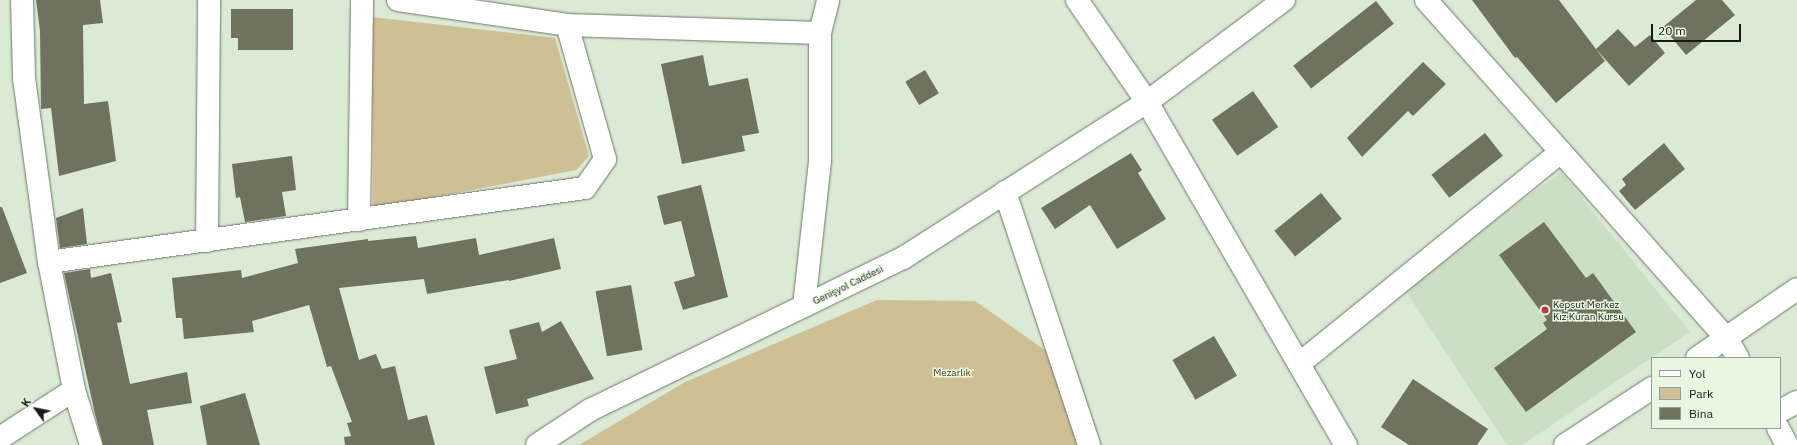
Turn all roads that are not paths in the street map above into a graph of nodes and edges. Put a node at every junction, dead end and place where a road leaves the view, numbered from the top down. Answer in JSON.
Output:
{"nodes":[{"id":1,"x":22,"y":0,"type":"edge"},
{"id":2,"x":209,"y":0,"type":"edge"},
{"id":3,"x":362,"y":0,"type":"edge"},
{"id":4,"x":398,"y":0,"type":"edge"},
{"id":5,"x":828,"y":0,"type":"edge"},
{"id":6,"x":1077,"y":0,"type":"edge"},
{"id":7,"x":1284,"y":0,"type":"edge"},
{"id":8,"x":1426,"y":0,"type":"edge"},
{"id":9,"x":567,"y":25,"type":"junction"},
{"id":10,"x":820,"y":34,"type":"junction"},
{"id":11,"x":1147,"y":102,"type":"junction"},
{"id":12,"x":1561,"y":152,"type":"junction"},
{"id":13,"x":1005,"y":192,"type":"junction"},
{"id":14,"x":359,"y":220,"type":"junction"},
{"id":15,"x":207,"y":241,"type":"junction"},
{"id":16,"x":48,"y":262,"type":"junction"},
{"id":17,"x":1797,"y":289,"type":"edge"},
{"id":18,"x":804,"y":306,"type":"junction"},
{"id":19,"x":1727,"y":339,"type":"junction"},
{"id":20,"x":1699,"y":357,"type":"edge"},
{"id":21,"x":1737,"y":357,"type":"edge"},
{"id":22,"x":1299,"y":364,"type":"junction"},
{"id":23,"x":1651,"y":389,"type":"edge"},
{"id":24,"x":74,"y":390,"type":"junction"},
{"id":25,"x":1797,"y":402,"type":"edge"},
{"id":26,"x":1781,"y":410,"type":"edge"},
{"id":27,"x":1779,"y":429,"type":"edge"},
{"id":28,"x":0,"y":438,"type":"edge"},
{"id":29,"x":91,"y":445,"type":"edge"},
{"id":30,"x":536,"y":445,"type":"edge"},
{"id":31,"x":1089,"y":445,"type":"edge"},
{"id":32,"x":1346,"y":445,"type":"edge"},
{"id":33,"x":1565,"y":445,"type":"edge"},
{"id":34,"x":1787,"y":445,"type":"edge"}],
"edges":[{"from":1,"to":16,"type":"street"},
{"from":2,"to":15,"type":"street"},
{"from":3,"to":14,"type":"street"},
{"from":4,"to":9,"type":"street"},
{"from":5,"to":10,"type":"street"},
{"from":6,"to":11,"type":"street"},
{"from":7,"to":11,"type":"street","name":"Genişyol Caddesi"},
{"from":8,"to":12,"type":"street"},
{"from":9,"to":10,"type":"street"},
{"from":9,"to":14,"type":"street"},
{"from":10,"to":18,"type":"street"},
{"from":11,"to":13,"type":"street","name":"Genişyol Caddesi"},
{"from":11,"to":22,"type":"street"},
{"from":12,"to":19,"type":"street"},
{"from":12,"to":22,"type":"street"},
{"from":13,"to":18,"type":"street","name":"Genişyol Caddesi"},
{"from":13,"to":31,"type":"street"},
{"from":14,"to":15,"type":"street"},
{"from":15,"to":16,"type":"street"},
{"from":16,"to":24,"type":"street"},
{"from":17,"to":19,"type":"street"},
{"from":18,"to":30,"type":"street","name":"Genişyol Caddesi"},
{"from":19,"to":20,"type":"street"},
{"from":19,"to":21,"type":"street"},
{"from":22,"to":32,"type":"street"},
{"from":23,"to":33,"type":"street"},
{"from":24,"to":28,"type":"street"},
{"from":24,"to":29,"type":"street"},
{"from":25,"to":26,"type":"street"},
{"from":27,"to":34,"type":"street"}]}
